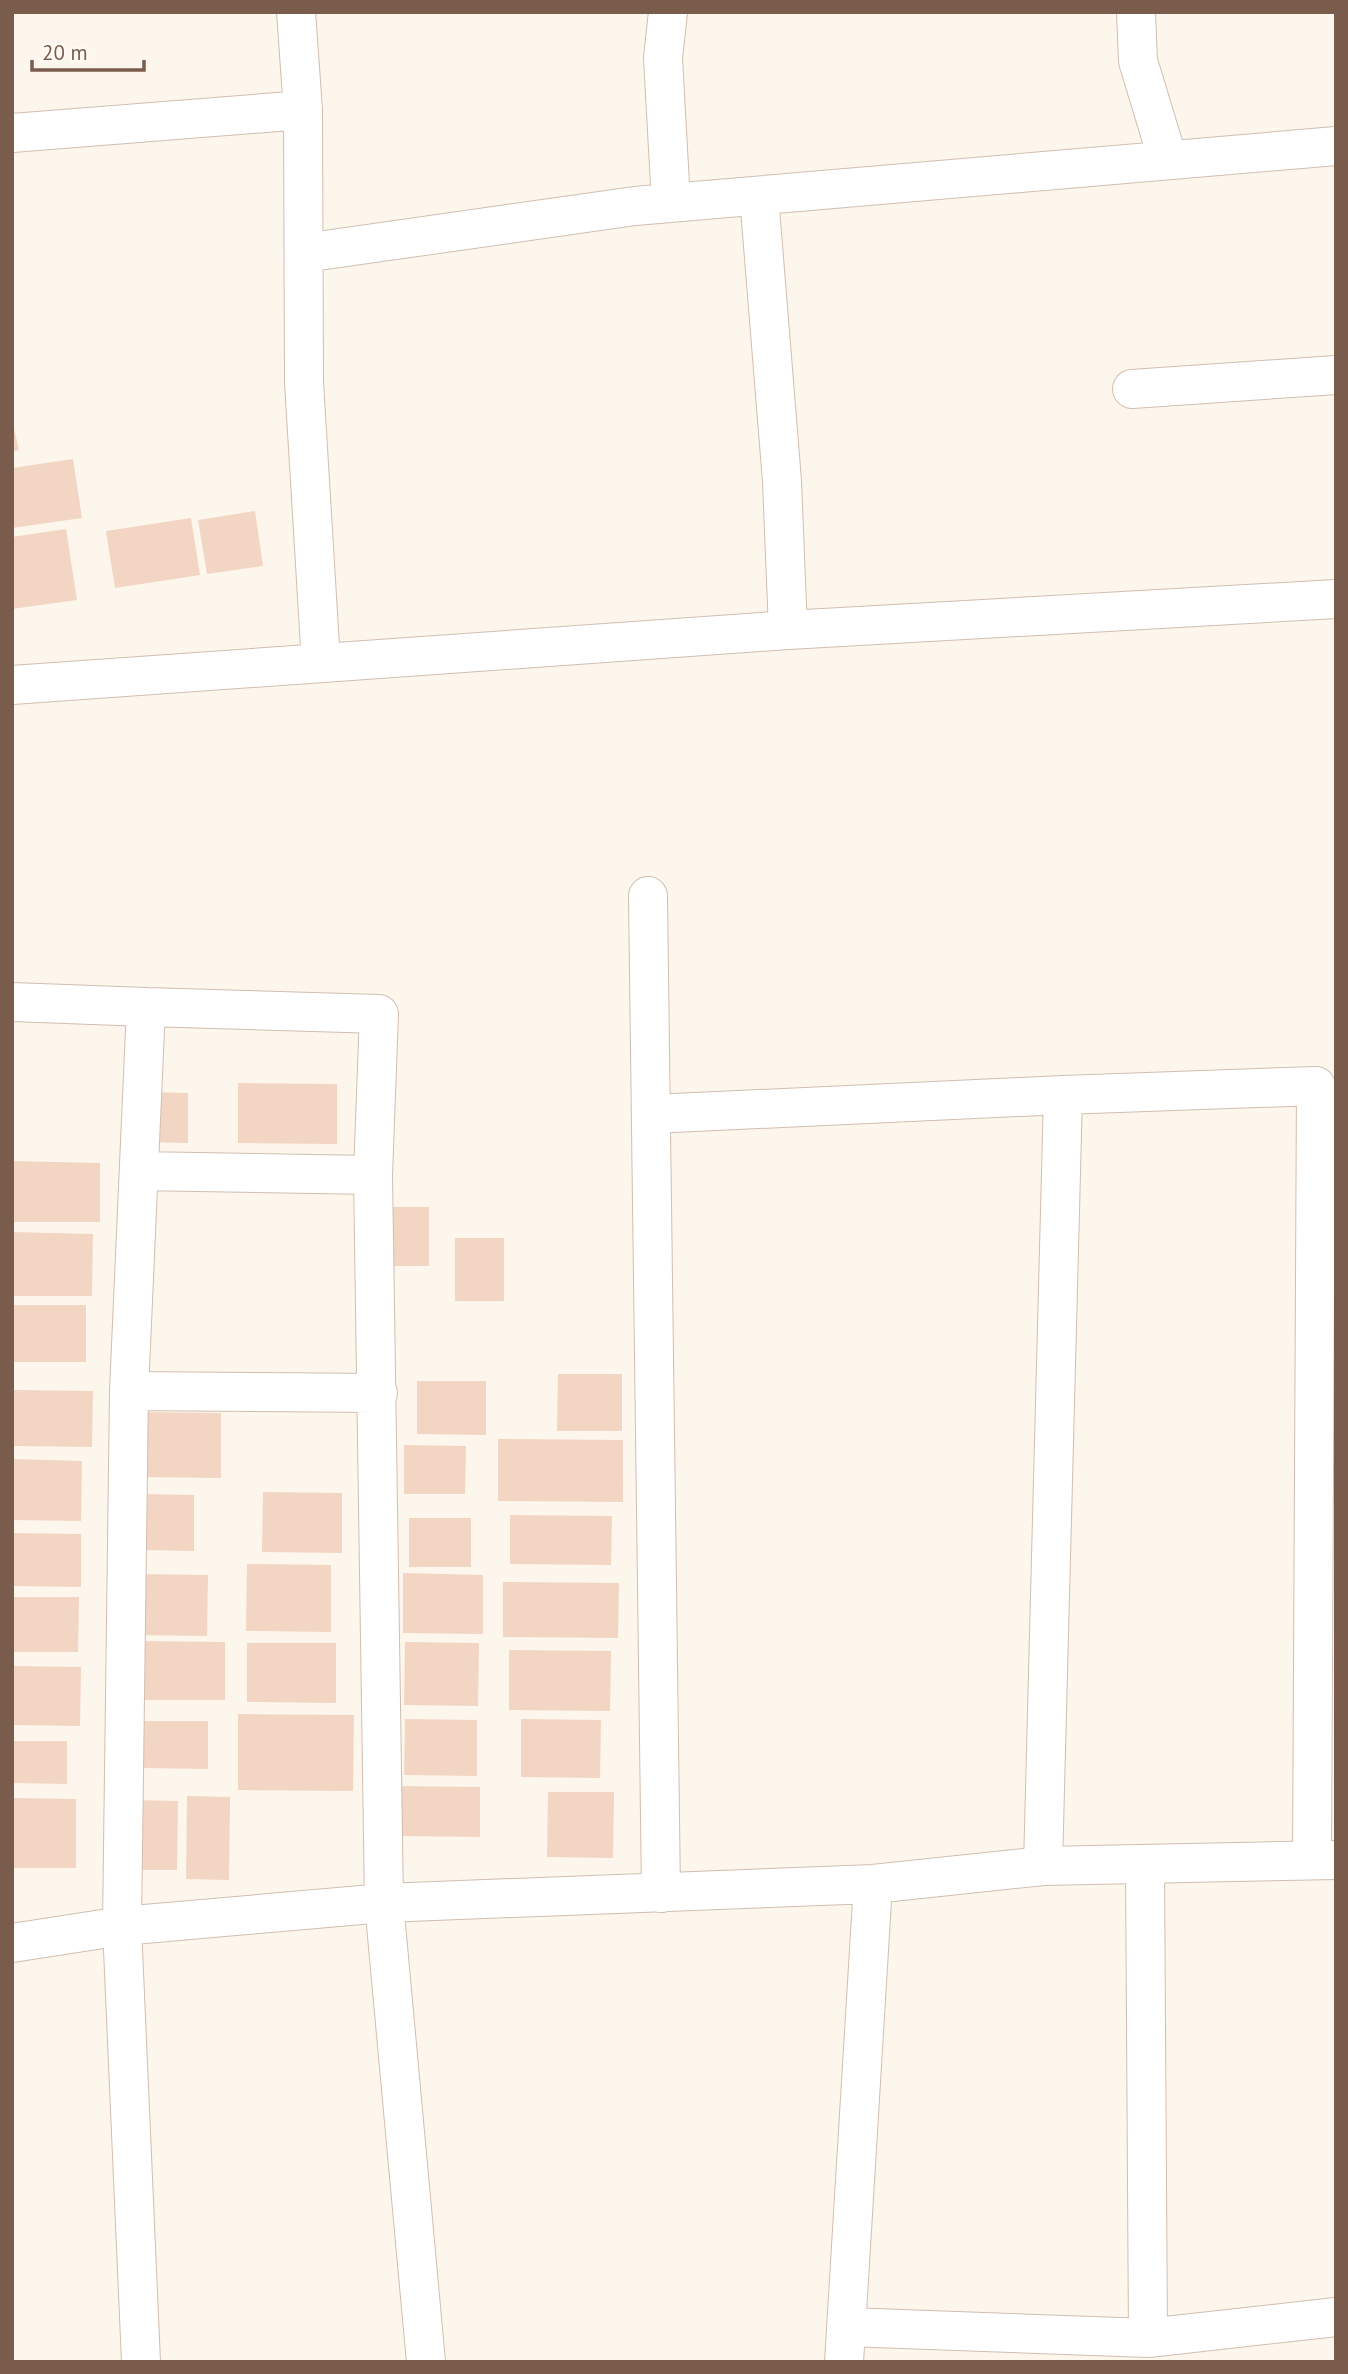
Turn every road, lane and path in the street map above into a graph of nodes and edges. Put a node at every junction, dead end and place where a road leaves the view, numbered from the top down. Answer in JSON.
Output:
{"nodes":[{"id":1,"x":296,"y":12,"type":"edge"},
{"id":2,"x":668,"y":12,"type":"edge"},
{"id":3,"x":1136,"y":12,"type":"edge"},
{"id":4,"x":303,"y":110,"type":"junction"},
{"id":5,"x":12,"y":133,"type":"edge"},
{"id":6,"x":1336,"y":146,"type":"edge"},
{"id":7,"x":1168,"y":160,"type":"junction"},
{"id":8,"x":759,"y":196,"type":"junction"},
{"id":9,"x":671,"y":203,"type":"junction"},
{"id":10,"x":304,"y":253,"type":"junction"},
{"id":11,"x":1336,"y":375,"type":"edge"},
{"id":12,"x":1132,"y":389,"type":"dead end"},
{"id":13,"x":1336,"y":599,"type":"edge"},
{"id":14,"x":788,"y":629,"type":"junction"},
{"id":15,"x":321,"y":663,"type":"junction"},
{"id":16,"x":12,"y":685,"type":"edge"},
{"id":17,"x":648,"y":896,"type":"dead end"},
{"id":18,"x":12,"y":1002,"type":"edge"},
{"id":19,"x":146,"y":1007,"type":"junction"},
{"id":20,"x":1326,"y":1086,"type":"edge"},
{"id":21,"x":1063,"y":1095,"type":"junction"},
{"id":22,"x":652,"y":1114,"type":"junction"},
{"id":23,"x":139,"y":1171,"type":"junction"},
{"id":24,"x":373,"y":1174,"type":"junction"},
{"id":25,"x":129,"y":1391,"type":"junction"},
{"id":26,"x":378,"y":1393,"type":"junction"},
{"id":27,"x":1324,"y":1860,"type":"edge"},
{"id":28,"x":1043,"y":1866,"type":"junction"},
{"id":29,"x":1145,"y":1866,"type":"junction"},
{"id":30,"x":873,"y":1884,"type":"junction"},
{"id":31,"x":661,"y":1893,"type":"junction"},
{"id":32,"x":384,"y":1903,"type":"junction"},
{"id":33,"x":122,"y":1926,"type":"junction"},
{"id":34,"x":12,"y":1943,"type":"edge"},
{"id":35,"x":1336,"y":2317,"type":"edge"},
{"id":36,"x":1148,"y":2338,"type":"junction"},
{"id":37,"x":845,"y":2344,"type":"edge"},
{"id":38,"x":141,"y":2362,"type":"edge"},
{"id":39,"x":426,"y":2362,"type":"edge"}],
"edges":[{"from":1,"to":4,"type":"street"},
{"from":2,"to":9,"type":"street"},
{"from":3,"to":7,"type":"street"},
{"from":4,"to":5,"type":"street"},
{"from":4,"to":10,"type":"street"},
{"from":6,"to":7,"type":"street"},
{"from":7,"to":8,"type":"street"},
{"from":8,"to":9,"type":"street"},
{"from":8,"to":14,"type":"street"},
{"from":9,"to":10,"type":"street"},
{"from":10,"to":15,"type":"street"},
{"from":11,"to":12,"type":"street"},
{"from":13,"to":14,"type":"street"},
{"from":14,"to":15,"type":"street"},
{"from":15,"to":16,"type":"street"},
{"from":17,"to":22,"type":"street"},
{"from":18,"to":19,"type":"street"},
{"from":19,"to":23,"type":"street"},
{"from":19,"to":24,"type":"street"},
{"from":20,"to":21,"type":"street"},
{"from":20,"to":27,"type":"street"},
{"from":21,"to":22,"type":"street"},
{"from":21,"to":28,"type":"street"},
{"from":22,"to":31,"type":"street"},
{"from":23,"to":24,"type":"street"},
{"from":23,"to":25,"type":"street"},
{"from":24,"to":26,"type":"street"},
{"from":25,"to":26,"type":"street"},
{"from":25,"to":33,"type":"street"},
{"from":26,"to":32,"type":"street"},
{"from":27,"to":29,"type":"street"},
{"from":28,"to":29,"type":"street"},
{"from":28,"to":30,"type":"street"},
{"from":29,"to":36,"type":"street"},
{"from":30,"to":31,"type":"street"},
{"from":30,"to":37,"type":"street"},
{"from":31,"to":32,"type":"street"},
{"from":32,"to":33,"type":"street"},
{"from":32,"to":39,"type":"street"},
{"from":33,"to":34,"type":"street"},
{"from":33,"to":38,"type":"street"},
{"from":35,"to":36,"type":"street"},
{"from":36,"to":37,"type":"street"}]}
